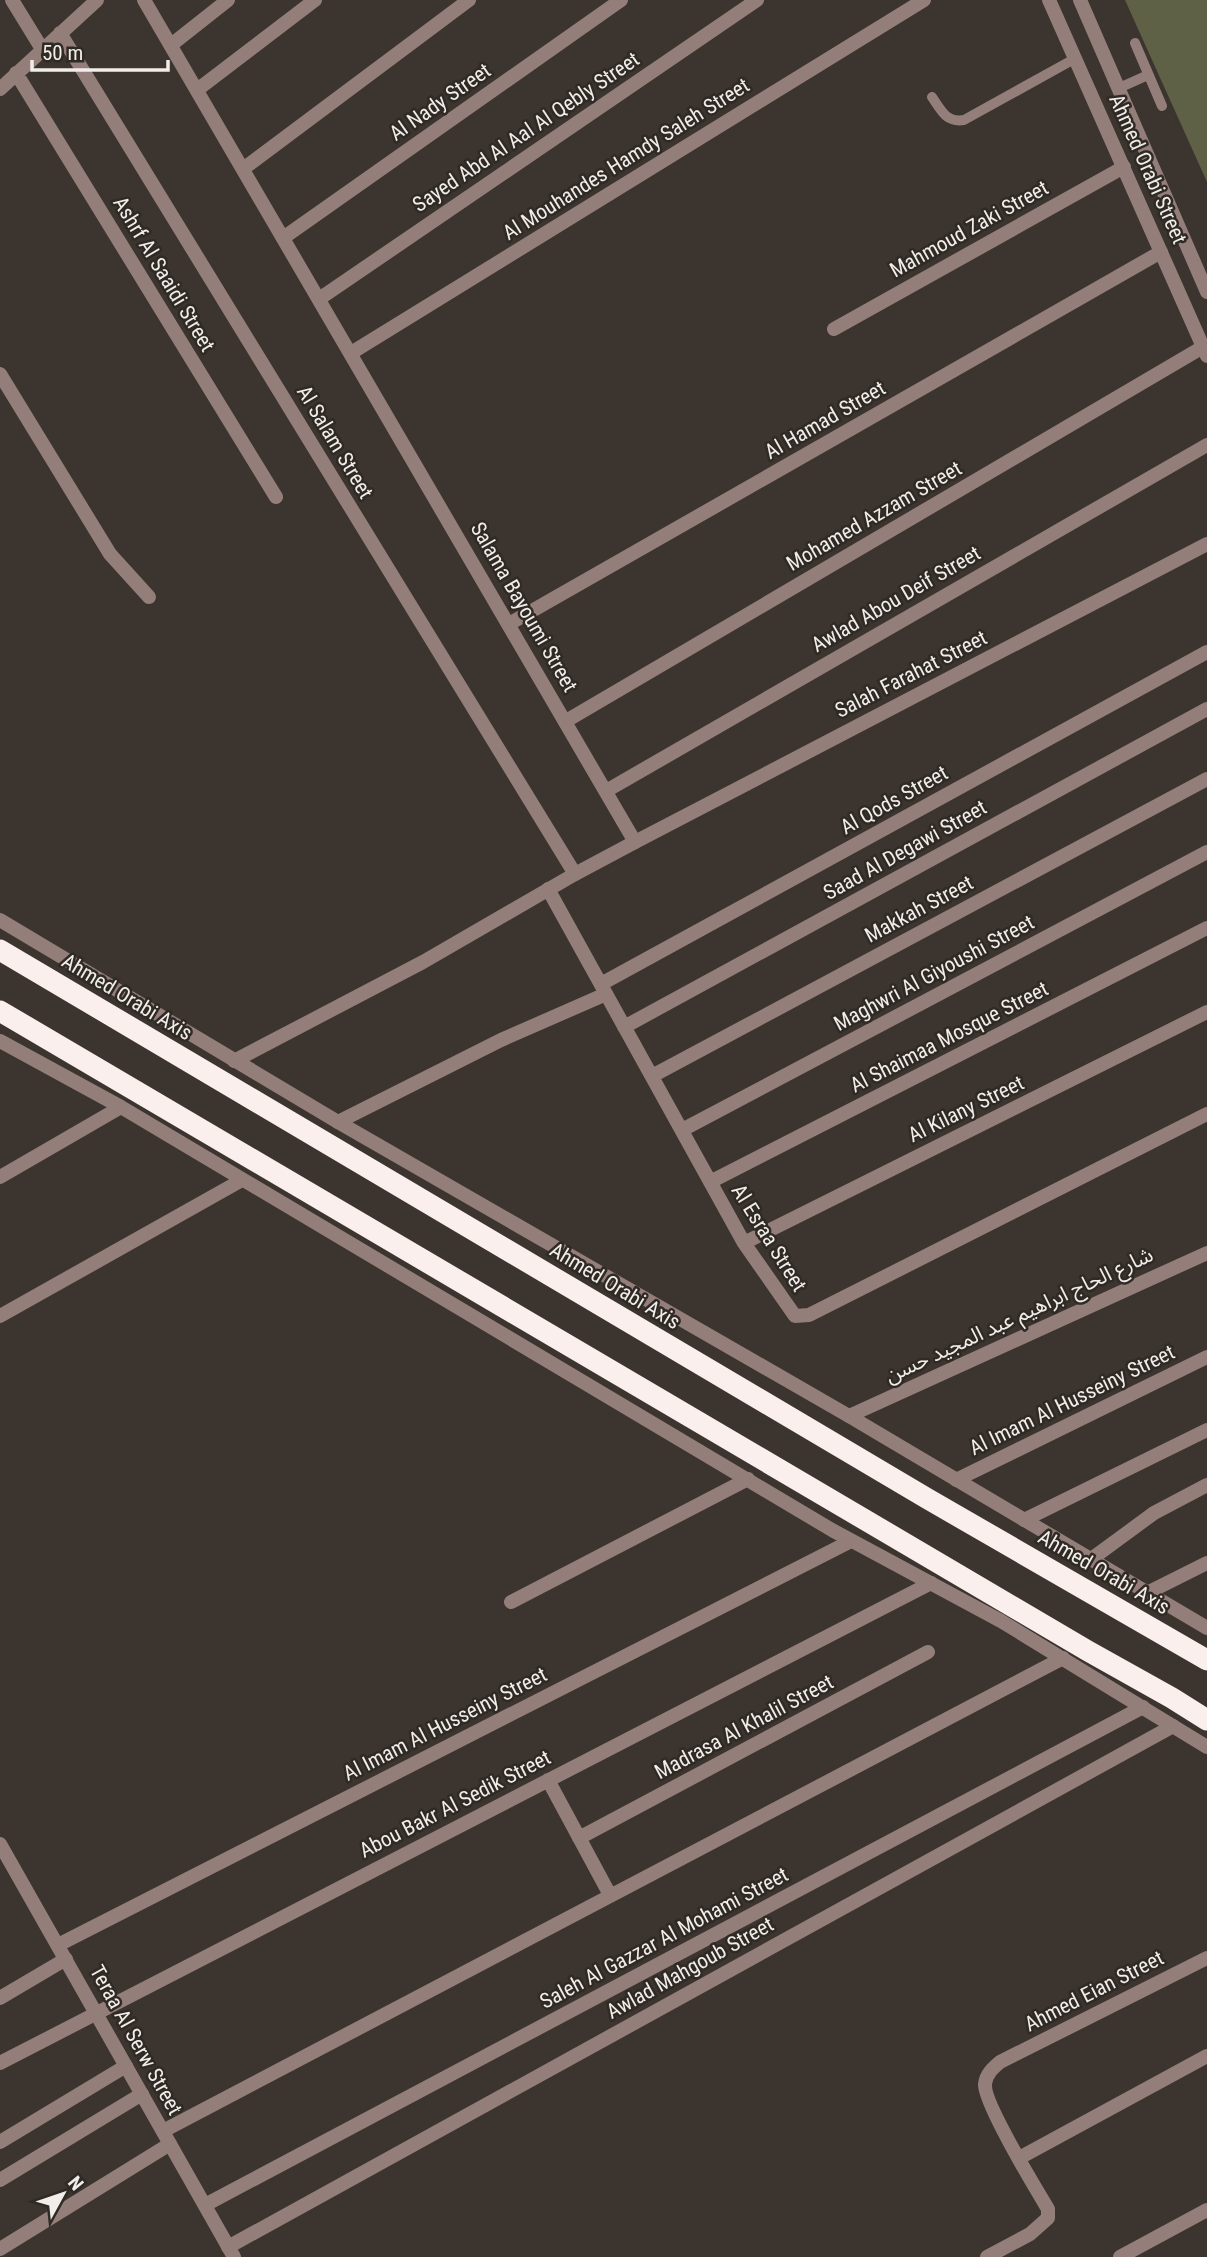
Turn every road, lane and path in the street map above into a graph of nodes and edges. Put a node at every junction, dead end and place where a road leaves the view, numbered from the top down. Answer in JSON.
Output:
{"nodes":[{"id":1,"x":12,"y":0,"type":"edge"},
{"id":2,"x":97,"y":0,"type":"edge"},
{"id":3,"x":228,"y":0,"type":"edge"},
{"id":4,"x":315,"y":0,"type":"edge"},
{"id":5,"x":469,"y":0,"type":"edge"},
{"id":6,"x":621,"y":0,"type":"edge"},
{"id":7,"x":757,"y":0,"type":"edge"},
{"id":8,"x":924,"y":0,"type":"edge"},
{"id":9,"x":1049,"y":0,"type":"edge"},
{"id":10,"x":1080,"y":0,"type":"edge"},
{"id":11,"x":150,"y":2,"type":"edge"},
{"id":12,"x":60,"y":33,"type":"junction"},
{"id":13,"x":1135,"y":43,"type":"dead end"},
{"id":14,"x":170,"y":45,"type":"junction"},
{"id":15,"x":42,"y":49,"type":"junction"},
{"id":16,"x":1076,"y":58,"type":"junction"},
{"id":17,"x":16,"y":73,"type":"junction"},
{"id":18,"x":1148,"y":75,"type":"junction"},
{"id":19,"x":1119,"y":88,"type":"junction"},
{"id":20,"x":0,"y":89,"type":"edge"},
{"id":21,"x":197,"y":90,"type":"junction"},
{"id":22,"x":932,"y":97,"type":"dead end"},
{"id":23,"x":1162,"y":106,"type":"dead end"},
{"id":24,"x":1124,"y":167,"type":"junction"},
{"id":25,"x":243,"y":169,"type":"junction"},
{"id":26,"x":283,"y":238,"type":"junction"},
{"id":27,"x":1161,"y":252,"type":"junction"},
{"id":28,"x":1207,"y":292,"type":"edge"},
{"id":29,"x":319,"y":299,"type":"junction"},
{"id":30,"x":834,"y":329,"type":"dead end"},
{"id":31,"x":1205,"y":352,"type":"edge"},
{"id":32,"x":351,"y":354,"type":"junction"},
{"id":33,"x":0,"y":374,"type":"edge"},
{"id":34,"x":1207,"y":444,"type":"edge"},
{"id":35,"x":276,"y":497,"type":"dead end"},
{"id":36,"x":1207,"y":544,"type":"edge"},
{"id":37,"x":149,"y":597,"type":"dead end"},
{"id":38,"x":509,"y":624,"type":"junction"},
{"id":39,"x":1207,"y":652,"type":"edge"},
{"id":40,"x":1207,"y":709,"type":"edge"},
{"id":41,"x":566,"y":721,"type":"junction"},
{"id":42,"x":1207,"y":779,"type":"edge"},
{"id":43,"x":606,"y":791,"type":"junction"},
{"id":44,"x":635,"y":842,"type":"junction"},
{"id":45,"x":1207,"y":852,"type":"edge"},
{"id":46,"x":575,"y":874,"type":"junction"},
{"id":47,"x":548,"y":889,"type":"junction"},
{"id":48,"x":0,"y":920,"type":"edge"},
{"id":49,"x":1207,"y":928,"type":"edge"},
{"id":50,"x":0,"y":950,"type":"edge"},
{"id":51,"x":603,"y":989,"type":"junction"},
{"id":52,"x":0,"y":1012,"type":"edge"},
{"id":53,"x":1207,"y":1012,"type":"edge"},
{"id":54,"x":624,"y":1027,"type":"junction"},
{"id":55,"x":0,"y":1041,"type":"edge"},
{"id":56,"x":234,"y":1061,"type":"junction"},
{"id":57,"x":652,"y":1076,"type":"junction"},
{"id":58,"x":121,"y":1107,"type":"junction"},
{"id":59,"x":1207,"y":1114,"type":"edge"},
{"id":60,"x":338,"y":1122,"type":"junction"},
{"id":61,"x":682,"y":1130,"type":"junction"},
{"id":62,"x":0,"y":1177,"type":"edge"},
{"id":63,"x":242,"y":1180,"type":"junction"},
{"id":64,"x":710,"y":1182,"type":"junction"},
{"id":65,"x":744,"y":1243,"type":"junction"},
{"id":66,"x":1207,"y":1253,"type":"edge"},
{"id":67,"x":0,"y":1316,"type":"edge"},
{"id":68,"x":1207,"y":1357,"type":"edge"},
{"id":69,"x":849,"y":1416,"type":"junction"},
{"id":70,"x":1207,"y":1430,"type":"edge"},
{"id":71,"x":748,"y":1479,"type":"junction"},
{"id":72,"x":956,"y":1480,"type":"junction"},
{"id":73,"x":1207,"y":1485,"type":"edge"},
{"id":74,"x":1024,"y":1520,"type":"junction"},
{"id":75,"x":851,"y":1541,"type":"junction"},
{"id":76,"x":1090,"y":1560,"type":"junction"},
{"id":77,"x":1207,"y":1563,"type":"edge"},
{"id":78,"x":931,"y":1583,"type":"junction"},
{"id":79,"x":1147,"y":1592,"type":"junction"},
{"id":80,"x":511,"y":1602,"type":"dead end"},
{"id":81,"x":1207,"y":1628,"type":"edge"},
{"id":82,"x":928,"y":1652,"type":"dead end"},
{"id":83,"x":1062,"y":1658,"type":"junction"},
{"id":84,"x":1207,"y":1660,"type":"edge"},
{"id":85,"x":1143,"y":1707,"type":"junction"},
{"id":86,"x":1207,"y":1720,"type":"edge"},
{"id":87,"x":1173,"y":1726,"type":"junction"},
{"id":88,"x":1207,"y":1746,"type":"edge"},
{"id":89,"x":548,"y":1780,"type":"junction"},
{"id":90,"x":579,"y":1839,"type":"junction"},
{"id":91,"x":0,"y":1844,"type":"edge"},
{"id":92,"x":610,"y":1895,"type":"junction"},
{"id":93,"x":58,"y":1945,"type":"junction"},
{"id":94,"x":1207,"y":1958,"type":"edge"},
{"id":95,"x":66,"y":1959,"type":"junction"},
{"id":96,"x":0,"y":1998,"type":"edge"},
{"id":97,"x":96,"y":2013,"type":"junction"},
{"id":98,"x":1207,"y":2056,"type":"edge"},
{"id":99,"x":0,"y":2063,"type":"edge"},
{"id":100,"x":126,"y":2066,"type":"junction"},
{"id":101,"x":142,"y":2094,"type":"junction"},
{"id":102,"x":167,"y":2138,"type":"junction"},
{"id":103,"x":0,"y":2142,"type":"edge"},
{"id":104,"x":1019,"y":2158,"type":"junction"},
{"id":105,"x":0,"y":2180,"type":"edge"},
{"id":106,"x":205,"y":2205,"type":"junction"},
{"id":107,"x":1207,"y":2210,"type":"edge"},
{"id":108,"x":0,"y":2249,"type":"edge"},
{"id":109,"x":231,"y":2252,"type":"edge"},
{"id":110,"x":987,"y":2257,"type":"edge"},
{"id":111,"x":1119,"y":2257,"type":"edge"}],
"edges":[{"from":1,"to":15,"type":"street"},
{"from":2,"to":12,"type":"street"},
{"from":3,"to":14,"type":"street"},
{"from":4,"to":21,"type":"street"},
{"from":5,"to":25,"type":"street"},
{"from":6,"to":26,"type":"street","name":"Al Nady Street"},
{"from":7,"to":29,"type":"street","name":"Sayed Abd Al Aal Al Qebly Street"},
{"from":8,"to":32,"type":"street","name":"Al Mouhandes Hamdy Saleh Street"},
{"from":9,"to":16,"type":"street","name":"Ahmed Orabi Street"},
{"from":10,"to":19,"type":"street","name":"Ahmed Orabi Street"},
{"from":11,"to":14,"type":"street","name":"Salama Bayoumi Street"},
{"from":12,"to":15,"type":"street"},
{"from":12,"to":46,"type":"street","name":"Al Salam Street"},
{"from":13,"to":18,"type":"lane"},
{"from":14,"to":21,"type":"street","name":"Salama Bayoumi Street"},
{"from":15,"to":17,"type":"street"},
{"from":16,"to":22,"type":"lane"},
{"from":16,"to":24,"type":"street","name":"Ahmed Orabi Street"},
{"from":17,"to":20,"type":"street"},
{"from":17,"to":35,"type":"street","name":"Ashrf Al Saaidi Street"},
{"from":18,"to":19,"type":"lane"},
{"from":18,"to":23,"type":"lane"},
{"from":19,"to":28,"type":"street","name":"Ahmed Orabi Street"},
{"from":21,"to":25,"type":"street","name":"Salama Bayoumi Street"},
{"from":24,"to":27,"type":"street","name":"Ahmed Orabi Street"},
{"from":24,"to":30,"type":"street","name":"Mahmoud Zaki Street"},
{"from":25,"to":26,"type":"street","name":"Salama Bayoumi Street"},
{"from":26,"to":29,"type":"street","name":"Salama Bayoumi Street"},
{"from":27,"to":31,"type":"street","name":"Ahmed Orabi Street"},
{"from":27,"to":38,"type":"street","name":"Al Hamad Street"},
{"from":29,"to":32,"type":"street","name":"Salama Bayoumi Street"},
{"from":31,"to":41,"type":"street","name":"Mohamed Azzam Street"},
{"from":32,"to":38,"type":"street","name":"Salama Bayoumi Street"},
{"from":33,"to":37,"type":"street"},
{"from":34,"to":43,"type":"street","name":"Awlad Abou Deif Street"},
{"from":36,"to":44,"type":"street","name":"Salah Farahat Street"},
{"from":38,"to":41,"type":"street","name":"Salama Bayoumi Street"},
{"from":39,"to":51,"type":"street","name":"Al Qods Street"},
{"from":40,"to":54,"type":"street","name":"Saad Al Degawi Street"},
{"from":41,"to":43,"type":"street","name":"Salama Bayoumi Street"},
{"from":42,"to":57,"type":"street","name":"Makkah Street"},
{"from":43,"to":44,"type":"street","name":"Salama Bayoumi Street"},
{"from":44,"to":46,"type":"street"},
{"from":45,"to":61,"type":"street","name":"Maghwri Al Giyoushi Street"},
{"from":46,"to":47,"type":"street"},
{"from":47,"to":51,"type":"street","name":"Al Esraa Street"},
{"from":47,"to":56,"type":"street"},
{"from":48,"to":56,"type":"street"},
{"from":49,"to":64,"type":"street","name":"Al Shaimaa Mosque Street"},
{"from":50,"to":84,"type":"highway","name":"Ahmed Orabi Axis"},
{"from":51,"to":54,"type":"street","name":"Al Esraa Street"},
{"from":51,"to":60,"type":"street","name":"Al Qods Street"},
{"from":52,"to":86,"type":"highway"},
{"from":53,"to":65,"type":"street","name":"Al Kilany Street"},
{"from":54,"to":57,"type":"street","name":"Al Esraa Street"},
{"from":55,"to":58,"type":"street"},
{"from":56,"to":60,"type":"street"},
{"from":57,"to":61,"type":"street","name":"Al Esraa Street"},
{"from":58,"to":62,"type":"street"},
{"from":58,"to":63,"type":"street"},
{"from":59,"to":65,"type":"street","name":"Al Esraa Street"},
{"from":60,"to":69,"type":"street"},
{"from":61,"to":64,"type":"street","name":"Al Esraa Street"},
{"from":63,"to":67,"type":"street"},
{"from":63,"to":71,"type":"street"},
{"from":64,"to":65,"type":"street","name":"Al Esraa Street"},
{"from":66,"to":69,"type":"street","name":"شارع الحاج ابراهيم عبد المجيد حسن"},
{"from":68,"to":72,"type":"street","name":"Al Imam Al Husseiny Street"},
{"from":69,"to":72,"type":"street"},
{"from":70,"to":74,"type":"street"},
{"from":71,"to":75,"type":"street"},
{"from":71,"to":80,"type":"street"},
{"from":72,"to":74,"type":"street"},
{"from":73,"to":76,"type":"street"},
{"from":74,"to":76,"type":"street"},
{"from":75,"to":78,"type":"street"},
{"from":75,"to":93,"type":"street","name":"Al Imam Al Husseiny Street"},
{"from":76,"to":79,"type":"street"},
{"from":77,"to":79,"type":"street"},
{"from":78,"to":83,"type":"street"},
{"from":78,"to":89,"type":"street","name":"Abou Bakr Al Sedik Street"},
{"from":79,"to":81,"type":"street"},
{"from":82,"to":90,"type":"street","name":"Madrasa Al Khalil Street"},
{"from":83,"to":85,"type":"street"},
{"from":83,"to":92,"type":"street"},
{"from":85,"to":87,"type":"street"},
{"from":85,"to":106,"type":"street","name":"Saleh Al Gazzar Al Mohami Street"},
{"from":87,"to":88,"type":"street"},
{"from":87,"to":109,"type":"street","name":"Awlad Mahgoub Street"},
{"from":89,"to":90,"type":"street"},
{"from":89,"to":97,"type":"street","name":"Abou Bakr Al Sedik Street"},
{"from":90,"to":92,"type":"street"},
{"from":91,"to":93,"type":"street","name":"Teraa Al Serw Street"},
{"from":92,"to":102,"type":"street"},
{"from":93,"to":95,"type":"street","name":"Teraa Al Serw Street"},
{"from":94,"to":104,"type":"street","name":"Ahmed Eian Street"},
{"from":95,"to":96,"type":"street"},
{"from":95,"to":97,"type":"street","name":"Teraa Al Serw Street"},
{"from":97,"to":99,"type":"street","name":"Abou Bakr Al Sedik Street"},
{"from":97,"to":100,"type":"street","name":"Teraa Al Serw Street"},
{"from":98,"to":104,"type":"street"},
{"from":100,"to":101,"type":"street","name":"Teraa Al Serw Street"},
{"from":100,"to":103,"type":"street"},
{"from":101,"to":102,"type":"street","name":"Teraa Al Serw Street"},
{"from":101,"to":105,"type":"street"},
{"from":102,"to":106,"type":"street","name":"Teraa Al Serw Street"},
{"from":102,"to":108,"type":"street"},
{"from":104,"to":110,"type":"street"},
{"from":106,"to":109,"type":"street","name":"Teraa Al Serw Street"},
{"from":107,"to":111,"type":"street"}]}
